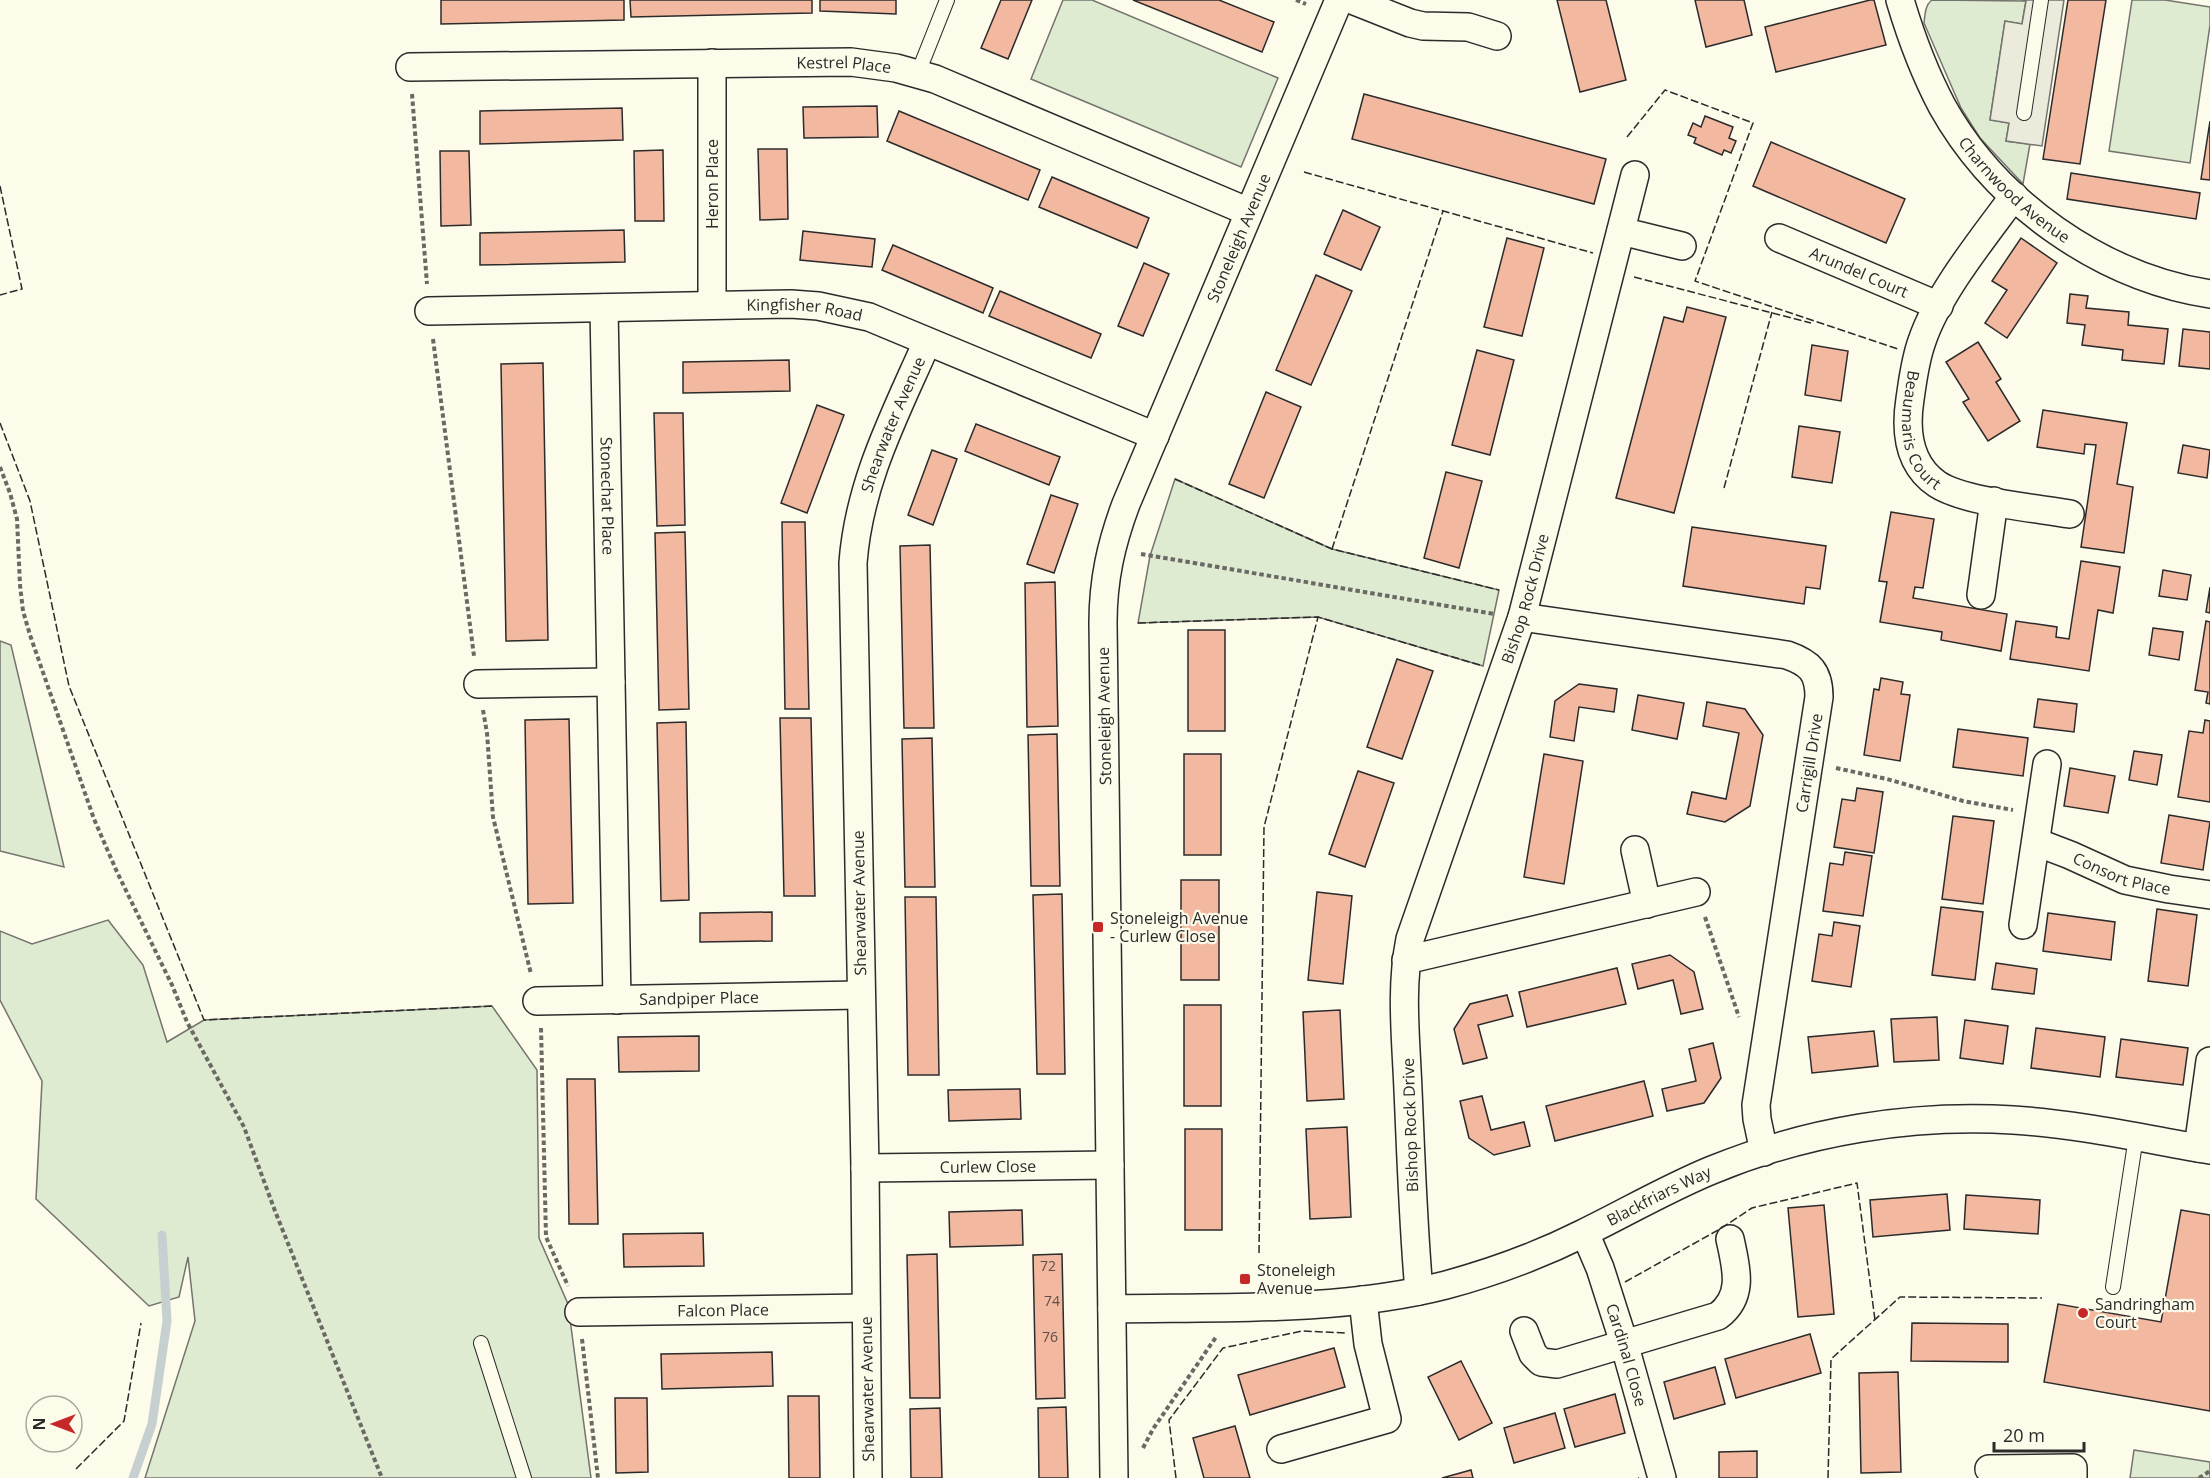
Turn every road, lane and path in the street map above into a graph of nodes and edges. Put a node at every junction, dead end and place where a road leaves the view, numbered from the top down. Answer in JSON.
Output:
{"nodes":[{"id":1,"x":947,"y":0,"type":"edge"},
{"id":2,"x":1339,"y":0,"type":"edge"},
{"id":3,"x":1352,"y":0,"type":"edge"},
{"id":4,"x":1900,"y":0,"type":"edge"},
{"id":5,"x":2041,"y":0,"type":"edge"},
{"id":6,"x":1497,"y":36,"type":"dead end"},
{"id":7,"x":712,"y":63,"type":"junction"},
{"id":8,"x":410,"y":67,"type":"joint"},
{"id":9,"x":918,"y":73,"type":"junction"},
{"id":10,"x":2024,"y":113,"type":"dead end"},
{"id":11,"x":1635,"y":175,"type":"dead end"},
{"id":12,"x":2014,"y":196,"type":"junction"},
{"id":13,"x":1249,"y":212,"type":"junction"},
{"id":14,"x":1621,"y":231,"type":"junction"},
{"id":15,"x":1779,"y":238,"type":"dead end"},
{"id":16,"x":1682,"y":246,"type":"dead end"},
{"id":17,"x":2210,"y":294,"type":"edge"},
{"id":18,"x":712,"y":305,"type":"junction"},
{"id":19,"x":1939,"y":306,"type":"junction"},
{"id":20,"x":604,"y":308,"type":"junction"},
{"id":21,"x":429,"y":311,"type":"junction"},
{"id":22,"x":927,"y":342,"type":"junction"},
{"id":23,"x":1155,"y":436,"type":"junction"},
{"id":24,"x":0,"y":467,"type":"edge"},
{"id":25,"x":1994,"y":501,"type":"junction"},
{"id":26,"x":2070,"y":514,"type":"dead end"},
{"id":27,"x":1111,"y":548,"type":"junction"},
{"id":28,"x":1981,"y":595,"type":"dead end"},
{"id":29,"x":1522,"y":617,"type":"junction"},
{"id":30,"x":612,"y":682,"type":"junction"},
{"id":31,"x":478,"y":684,"type":"junction"},
{"id":32,"x":1809,"y":762,"type":"junction"},
{"id":33,"x":2047,"y":764,"type":"dead end"},
{"id":34,"x":2040,"y":814,"type":"junction"},
{"id":35,"x":2036,"y":842,"type":"junction"},
{"id":36,"x":1635,"y":850,"type":"dead end"},
{"id":37,"x":1696,"y":892,"type":"joint"},
{"id":38,"x":2210,"y":895,"type":"edge"},
{"id":39,"x":1647,"y":904,"type":"junction"},
{"id":40,"x":2023,"y":925,"type":"dead end"},
{"id":41,"x":1406,"y":960,"type":"junction"},
{"id":42,"x":860,"y":995,"type":"junction"},
{"id":43,"x":618,"y":1000,"type":"junction"},
{"id":44,"x":537,"y":1001,"type":"junction"},
{"id":45,"x":1766,"y":1040,"type":"junction"},
{"id":46,"x":2210,"y":1061,"type":"edge"},
{"id":47,"x":2136,"y":1137,"type":"junction"},
{"id":48,"x":2204,"y":1149,"type":"edge"},
{"id":49,"x":1764,"y":1152,"type":"junction"},
{"id":50,"x":1110,"y":1166,"type":"junction"},
{"id":51,"x":865,"y":1168,"type":"junction"},
{"id":52,"x":1585,"y":1233,"type":"junction"},
{"id":53,"x":1730,"y":1239,"type":"dead end"},
{"id":54,"x":2113,"y":1287,"type":"dead end"},
{"id":55,"x":1419,"y":1291,"type":"junction"},
{"id":56,"x":1363,"y":1300,"type":"junction"},
{"id":57,"x":1237,"y":1306,"type":"junction"},
{"id":58,"x":866,"y":1308,"type":"junction"},
{"id":59,"x":1112,"y":1309,"type":"junction"},
{"id":60,"x":579,"y":1312,"type":"junction"},
{"id":61,"x":1524,"y":1331,"type":"dead end"},
{"id":62,"x":481,"y":1343,"type":"dead end"},
{"id":63,"x":1624,"y":1343,"type":"junction"},
{"id":64,"x":1281,"y":1449,"type":"dead end"},
{"id":65,"x":1138,"y":1458,"type":"dead end"},
{"id":66,"x":1989,"y":1469,"type":"dead end"},
{"id":67,"x":2210,"y":1471,"type":"edge"},
{"id":68,"x":382,"y":1478,"type":"edge"},
{"id":69,"x":524,"y":1478,"type":"edge"},
{"id":70,"x":598,"y":1478,"type":"edge"},
{"id":71,"x":868,"y":1478,"type":"edge"},
{"id":72,"x":1114,"y":1478,"type":"edge"},
{"id":73,"x":1662,"y":1478,"type":"edge"},
{"id":74,"x":2073,"y":1478,"type":"edge"},
{"id":75,"x":2199,"y":1478,"type":"edge"}],
"edges":[{"from":1,"to":9,"type":"lane"},
{"from":2,"to":13,"type":"street","name":"Stoneleigh Avenue"},
{"from":3,"to":6,"type":"street"},
{"from":4,"to":12,"type":"street","name":"Charnwood Avenue"},
{"from":5,"to":10,"type":"lane"},
{"from":7,"to":8,"type":"street","name":"Kestrel Place"},
{"from":7,"to":9,"type":"street","name":"Kestrel Place"},
{"from":7,"to":18,"type":"street","name":"Heron Place"},
{"from":8,"to":21,"type":"path"},
{"from":9,"to":13,"type":"street","name":"Kestrel Place"},
{"from":11,"to":14,"type":"street","name":"Bishop Rock Drive"},
{"from":12,"to":17,"type":"street","name":"Charnwood Avenue"},
{"from":12,"to":19,"type":"street","name":"Beaumaris Court"},
{"from":13,"to":23,"type":"street","name":"Stoneleigh Avenue"},
{"from":14,"to":16,"type":"street"},
{"from":14,"to":29,"type":"street","name":"Bishop Rock Drive"},
{"from":15,"to":19,"type":"street","name":"Arundel Court"},
{"from":18,"to":20,"type":"street","name":"Kingfisher Road"},
{"from":18,"to":22,"type":"street","name":"Kingfisher Road"},
{"from":19,"to":25,"type":"street","name":"Beaumaris Court"},
{"from":20,"to":21,"type":"street","name":"Kingfisher Road"},
{"from":20,"to":30,"type":"street","name":"Stonechat Place"},
{"from":21,"to":31,"type":"path"},
{"from":22,"to":23,"type":"street","name":"Kingfisher Road"},
{"from":22,"to":42,"type":"street","name":"Shearwater Avenue"},
{"from":23,"to":27,"type":"street","name":"Stoneleigh Avenue"},
{"from":24,"to":68,"type":"path"},
{"from":25,"to":26,"type":"street","name":"Beaumaris Court"},
{"from":25,"to":28,"type":"street"},
{"from":27,"to":29,"type":"path"},
{"from":27,"to":50,"type":"street","name":"Stoneleigh Avenue"},
{"from":29,"to":32,"type":"street","name":"Carrigill Drive"},
{"from":29,"to":41,"type":"street","name":"Bishop Rock Drive"},
{"from":30,"to":31,"type":"street"},
{"from":30,"to":43,"type":"street","name":"Stonechat Place"},
{"from":31,"to":44,"type":"path"},
{"from":32,"to":34,"type":"path"},
{"from":32,"to":45,"type":"street","name":"Carrigill Drive"},
{"from":33,"to":34,"type":"street"},
{"from":34,"to":35,"type":"street"},
{"from":35,"to":38,"type":"street","name":"Consort Place"},
{"from":35,"to":40,"type":"street"},
{"from":36,"to":39,"type":"street"},
{"from":37,"to":39,"type":"street"},
{"from":37,"to":45,"type":"path"},
{"from":39,"to":41,"type":"street"},
{"from":41,"to":55,"type":"street","name":"Bishop Rock Drive"},
{"from":42,"to":43,"type":"street","name":"Sandpiper Place"},
{"from":42,"to":51,"type":"street","name":"Shearwater Avenue"},
{"from":43,"to":44,"type":"street","name":"Sandpiper Place"},
{"from":44,"to":60,"type":"path"},
{"from":45,"to":49,"type":"street","name":"Carrigill Drive"},
{"from":46,"to":48,"type":"street"},
{"from":47,"to":48,"type":"street","name":"Blackfriars Way"},
{"from":47,"to":49,"type":"street","name":"Blackfriars Way"},
{"from":47,"to":54,"type":"lane"},
{"from":49,"to":52,"type":"street","name":"Blackfriars Way"},
{"from":50,"to":51,"type":"street","name":"Curlew Close"},
{"from":50,"to":59,"type":"street","name":"Stoneleigh Avenue"},
{"from":51,"to":58,"type":"street","name":"Shearwater Avenue"},
{"from":52,"to":55,"type":"street","name":"Blackfriars Way"},
{"from":52,"to":63,"type":"street","name":"Cardinal Close"},
{"from":53,"to":63,"type":"street"},
{"from":55,"to":56,"type":"street","name":"Blackfriars Way"},
{"from":56,"to":57,"type":"street","name":"Blackfriars Way"},
{"from":56,"to":64,"type":"street"},
{"from":57,"to":59,"type":"street","name":"Blackfriars Way"},
{"from":57,"to":65,"type":"path"},
{"from":58,"to":60,"type":"street","name":"Falcon Place"},
{"from":58,"to":71,"type":"street","name":"Shearwater Avenue"},
{"from":59,"to":72,"type":"street","name":"Stoneleigh Avenue"},
{"from":60,"to":70,"type":"path"},
{"from":61,"to":63,"type":"street"},
{"from":62,"to":69,"type":"lane"},
{"from":63,"to":73,"type":"street","name":"Cardinal Close"},
{"from":66,"to":74,"type":"street"},
{"from":67,"to":75,"type":"path"}]}
